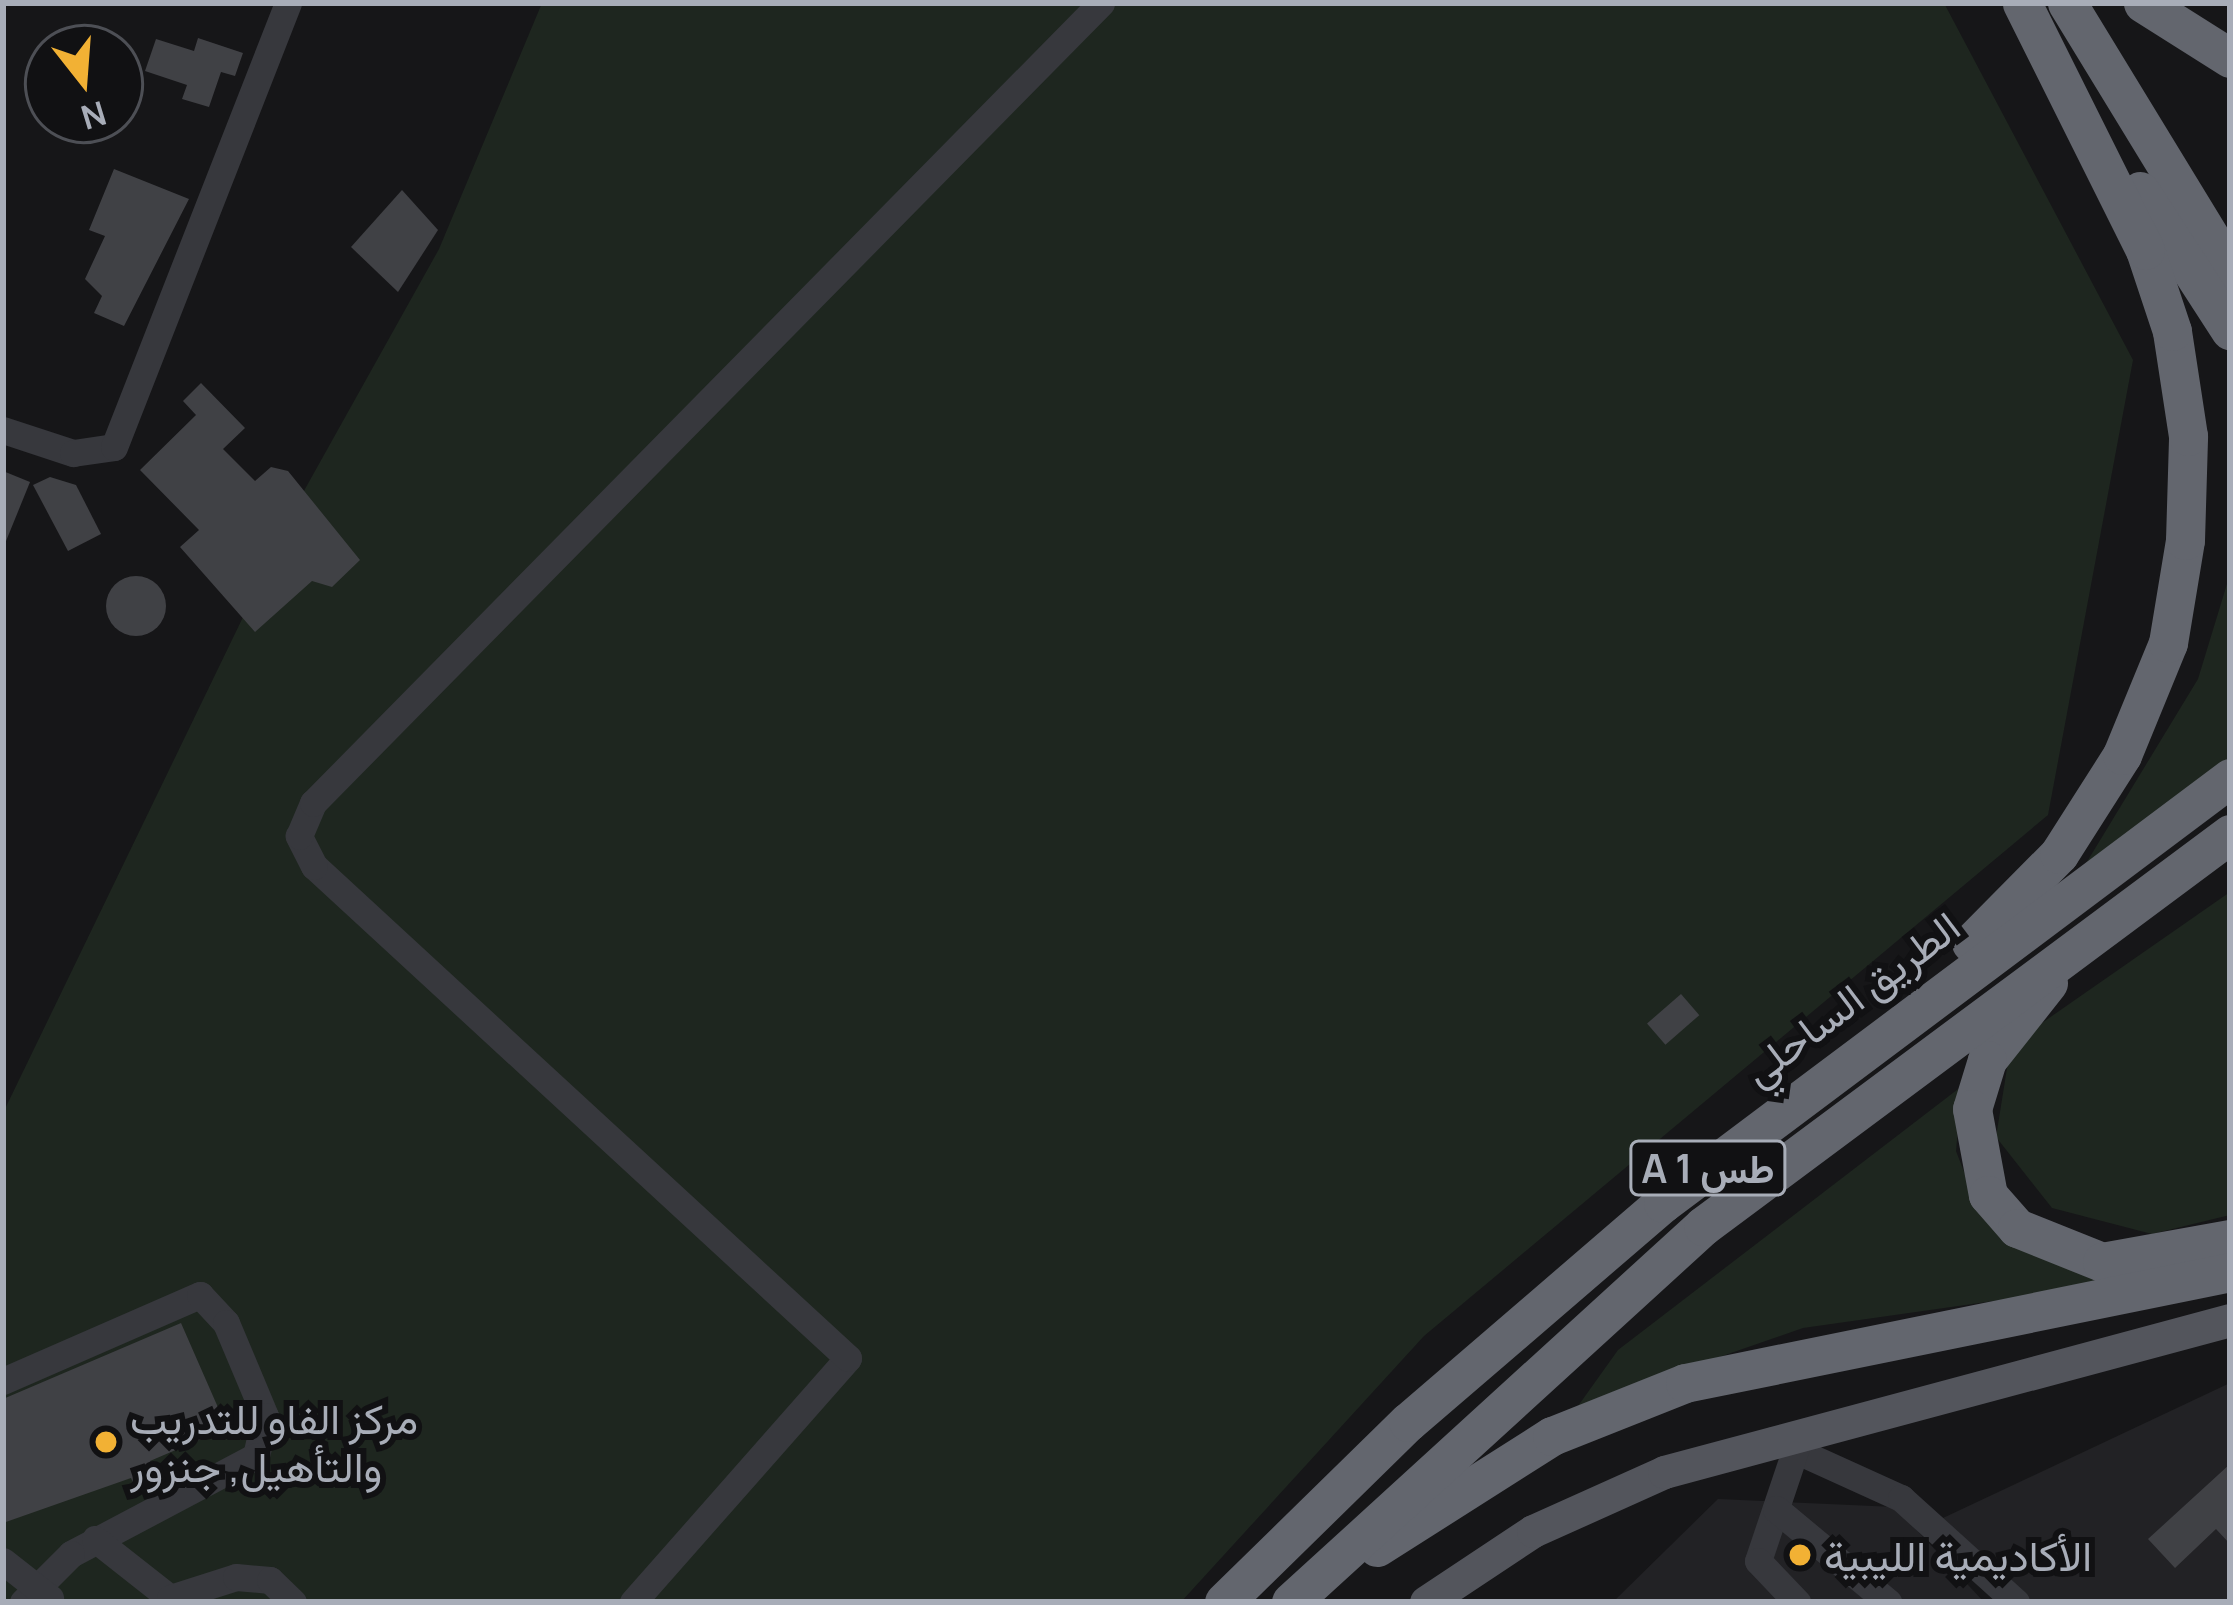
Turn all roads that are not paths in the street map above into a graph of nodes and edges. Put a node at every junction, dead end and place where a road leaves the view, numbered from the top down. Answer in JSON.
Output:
{"nodes":[{"id":1,"x":288,"y":3,"type":"edge"},
{"id":2,"x":1100,"y":3,"type":"edge"},
{"id":3,"x":2023,"y":3,"type":"edge"},
{"id":4,"x":2067,"y":3,"type":"edge"},
{"id":5,"x":2143,"y":3,"type":"edge"},
{"id":6,"x":2230,"y":58,"type":"edge"},
{"id":7,"x":2230,"y":270,"type":"edge"},
{"id":8,"x":2230,"y":330,"type":"edge"},
{"id":9,"x":3,"y":430,"type":"edge"},
{"id":10,"x":2230,"y":778,"type":"edge"},
{"id":11,"x":2230,"y":834,"type":"edge"},
{"id":12,"x":2105,"y":923,"type":"junction"},
{"id":13,"x":1893,"y":1023,"type":"junction"},
{"id":14,"x":2230,"y":1239,"type":"edge"},
{"id":15,"x":2230,"y":1272,"type":"edge"},
{"id":16,"x":2230,"y":1320,"type":"edge"},
{"id":17,"x":3,"y":1382,"type":"edge"},
{"id":18,"x":1781,"y":1443,"type":"junction"},
{"id":19,"x":1776,"y":1509,"type":"junction"},
{"id":20,"x":95,"y":1539,"type":"junction"},
{"id":21,"x":3,"y":1561,"type":"edge"},
{"id":22,"x":40,"y":1597,"type":"edge"},
{"id":23,"x":173,"y":1600,"type":"edge"},
{"id":24,"x":293,"y":1602,"type":"edge"},
{"id":25,"x":633,"y":1602,"type":"edge"},
{"id":26,"x":1224,"y":1602,"type":"edge"},
{"id":27,"x":1295,"y":1602,"type":"edge"},
{"id":28,"x":1426,"y":1602,"type":"edge"},
{"id":29,"x":1797,"y":1602,"type":"edge"},
{"id":30,"x":1888,"y":1602,"type":"edge"},
{"id":31,"x":2015,"y":1602,"type":"edge"}],
"edges":[{"from":1,"to":9,"type":"street"},
{"from":2,"to":25,"type":"street"},
{"from":3,"to":8,"type":"highway"},
{"from":3,"to":13,"type":"highway"},
{"from":4,"to":7,"type":"highway"},
{"from":5,"to":6,"type":"highway"},
{"from":10,"to":13,"type":"highway","name":"الطريق الساحلي","number":"A 1 طس"},
{"from":11,"to":12,"type":"highway","number":"A 1 طس"},
{"from":12,"to":14,"type":"highway"},
{"from":12,"to":27,"type":"highway","number":"A 1 طس"},
{"from":13,"to":26,"type":"highway","name":"الطريق الساحلي","number":"A 1 طس"},
{"from":15,"to":27,"type":"highway"},
{"from":16,"to":18,"type":"main road"},
{"from":17,"to":20,"type":"street"},
{"from":18,"to":19,"type":"street"},
{"from":18,"to":28,"type":"main road"},
{"from":18,"to":31,"type":"street"},
{"from":19,"to":29,"type":"street"},
{"from":19,"to":30,"type":"street"},
{"from":20,"to":22,"type":"street"},
{"from":20,"to":23,"type":"street"},
{"from":21,"to":22,"type":"street"},
{"from":23,"to":24,"type":"street"}]}
